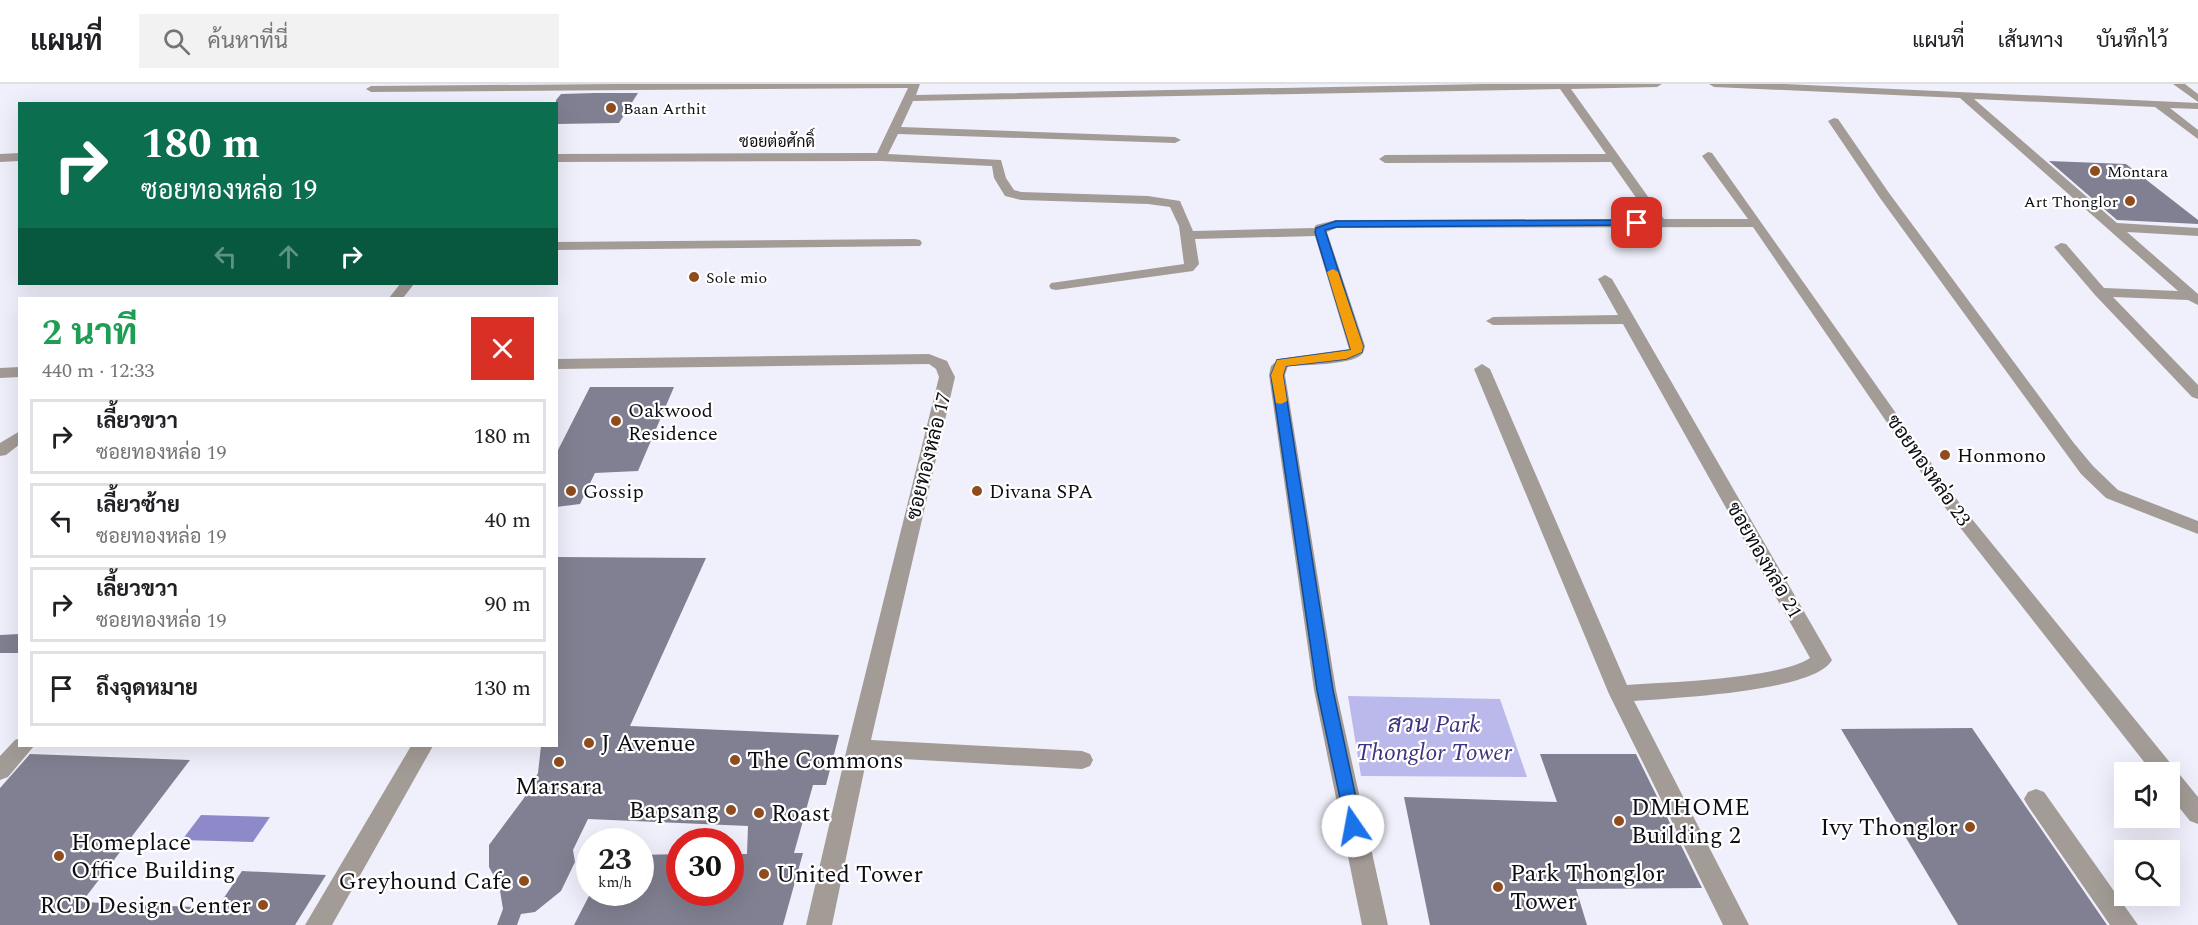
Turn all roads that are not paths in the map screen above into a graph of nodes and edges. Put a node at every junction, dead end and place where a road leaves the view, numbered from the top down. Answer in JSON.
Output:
{"nodes":[{"id":1,"x":1149,"y":84,"type":"edge"},
{"id":2,"x":1658,"y":84,"type":"edge"},
{"id":3,"x":1714,"y":84,"type":"edge"},
{"id":4,"x":2178,"y":84,"type":"edge"},
{"id":5,"x":554,"y":86,"type":"edge"},
{"id":6,"x":1564,"y":87,"type":"junction"},
{"id":7,"x":1828,"y":87,"type":"edge"},
{"id":8,"x":371,"y":89,"type":"dead end"},
{"id":9,"x":1157,"y":93,"type":"junction"},
{"id":10,"x":1964,"y":96,"type":"junction"},
{"id":11,"x":908,"y":98,"type":"junction"},
{"id":12,"x":2198,"y":99,"type":"edge"},
{"id":13,"x":542,"y":102,"type":"edge"},
{"id":14,"x":2159,"y":105,"type":"junction"},
{"id":15,"x":2198,"y":106,"type":"edge"},
{"id":16,"x":1834,"y":121,"type":"dead end"},
{"id":17,"x":894,"y":130,"type":"junction"},
{"id":18,"x":2198,"y":136,"type":"edge"},
{"id":19,"x":1175,"y":140,"type":"dead end"},
{"id":20,"x":1708,"y":156,"type":"dead end"},
{"id":21,"x":18,"y":157,"type":"edge"},
{"id":22,"x":881,"y":157,"type":"junction"},
{"id":23,"x":558,"y":158,"type":"edge"},
{"id":24,"x":1614,"y":158,"type":"junction"},
{"id":25,"x":0,"y":159,"type":"edge"},
{"id":26,"x":1385,"y":159,"type":"dead end"},
{"id":27,"x":1660,"y":222,"type":"junction"},
{"id":28,"x":1757,"y":223,"type":"junction"},
{"id":29,"x":2113,"y":227,"type":"junction"},
{"id":30,"x":1320,"y":232,"type":"junction"},
{"id":31,"x":2198,"y":232,"type":"edge"},
{"id":32,"x":1188,"y":235,"type":"junction"},
{"id":33,"x":915,"y":243,"type":"dead end"},
{"id":34,"x":558,"y":246,"type":"edge"},
{"id":35,"x":2061,"y":247,"type":"dead end"},
{"id":36,"x":1605,"y":279,"type":"dead end"},
{"id":37,"x":406,"y":285,"type":"edge"},
{"id":38,"x":1056,"y":286,"type":"dead end"},
{"id":39,"x":2100,"y":292,"type":"junction"},
{"id":40,"x":397,"y":297,"type":"edge"},
{"id":41,"x":2195,"y":299,"type":"edge"},
{"id":42,"x":1628,"y":319,"type":"junction"},
{"id":43,"x":1493,"y":321,"type":"dead end"},
{"id":44,"x":558,"y":364,"type":"edge"},
{"id":45,"x":1482,"y":369,"type":"dead end"},
{"id":46,"x":18,"y":372,"type":"edge"},
{"id":47,"x":0,"y":373,"type":"edge"},
{"id":48,"x":2198,"y":394,"type":"edge"},
{"id":49,"x":18,"y":438,"type":"edge"},
{"id":50,"x":0,"y":451,"type":"edge"},
{"id":51,"x":2198,"y":528,"type":"edge"},
{"id":52,"x":1620,"y":694,"type":"junction"},
{"id":53,"x":21,"y":747,"type":"edge"},
{"id":54,"x":421,"y":747,"type":"edge"},
{"id":55,"x":858,"y":748,"type":"junction"},
{"id":56,"x":1082,"y":760,"type":"dead end"},
{"id":57,"x":2157,"y":762,"type":"edge"},
{"id":58,"x":0,"y":771,"type":"edge"},
{"id":59,"x":2180,"y":792,"type":"edge"},
{"id":60,"x":2036,"y":799,"type":"dead end"},
{"id":61,"x":2198,"y":814,"type":"edge"},
{"id":62,"x":318,"y":925,"type":"edge"},
{"id":63,"x":819,"y":925,"type":"edge"},
{"id":64,"x":1375,"y":925,"type":"edge"},
{"id":65,"x":1736,"y":925,"type":"edge"},
{"id":66,"x":2125,"y":925,"type":"edge"}],
"edges":[{"from":1,"to":9,"type":"street"},
{"from":2,"to":6,"type":"street"},
{"from":3,"to":7,"type":"street"},
{"from":4,"to":12,"type":"street"},
{"from":5,"to":8,"type":"street"},
{"from":5,"to":11,"type":"street"},
{"from":5,"to":13,"type":"street"},
{"from":6,"to":9,"type":"street"},
{"from":6,"to":24,"type":"street"},
{"from":7,"to":10,"type":"street"},
{"from":9,"to":11,"type":"street"},
{"from":10,"to":14,"type":"street"},
{"from":10,"to":29,"type":"street"},
{"from":11,"to":17,"type":"street"},
{"from":14,"to":15,"type":"street"},
{"from":14,"to":18,"type":"street"},
{"from":16,"to":51,"type":"street"},
{"from":17,"to":19,"type":"street"},
{"from":17,"to":22,"type":"street"},
{"from":20,"to":28,"type":"street","name":"ซอยทองหล่อ 23"},
{"from":21,"to":25,"type":"street"},
{"from":22,"to":23,"type":"street","name":"ซอยต่อศักดิ์"},
{"from":22,"to":32,"type":"street","name":"ซอยต่อศักดิ์"},
{"from":24,"to":26,"type":"street"},
{"from":24,"to":27,"type":"street"},
{"from":27,"to":28,"type":"street"},
{"from":27,"to":30,"type":"street"},
{"from":28,"to":57,"type":"street","name":"ซอยทองหล่อ 23"},
{"from":29,"to":31,"type":"street"},
{"from":29,"to":41,"type":"street"},
{"from":30,"to":32,"type":"street"},
{"from":30,"to":64,"type":"street"},
{"from":32,"to":38,"type":"street"},
{"from":33,"to":34,"type":"street"},
{"from":35,"to":39,"type":"street"},
{"from":36,"to":42,"type":"street","name":"ซอยทองหล่อ 21"},
{"from":37,"to":40,"type":"street"},
{"from":39,"to":41,"type":"street"},
{"from":39,"to":48,"type":"street"},
{"from":42,"to":43,"type":"street"},
{"from":42,"to":52,"type":"street","name":"ซอยทองหล่อ 21"},
{"from":44,"to":55,"type":"street","name":"ซอยทองหล่อ 17"},
{"from":45,"to":52,"type":"street"},
{"from":46,"to":47,"type":"street"},
{"from":49,"to":50,"type":"street"},
{"from":52,"to":65,"type":"street"},
{"from":53,"to":58,"type":"street"},
{"from":54,"to":62,"type":"street"},
{"from":55,"to":56,"type":"street"},
{"from":55,"to":63,"type":"street","name":"ซอยทองหล่อ 17"},
{"from":59,"to":61,"type":"street"},
{"from":60,"to":66,"type":"street"}]}
